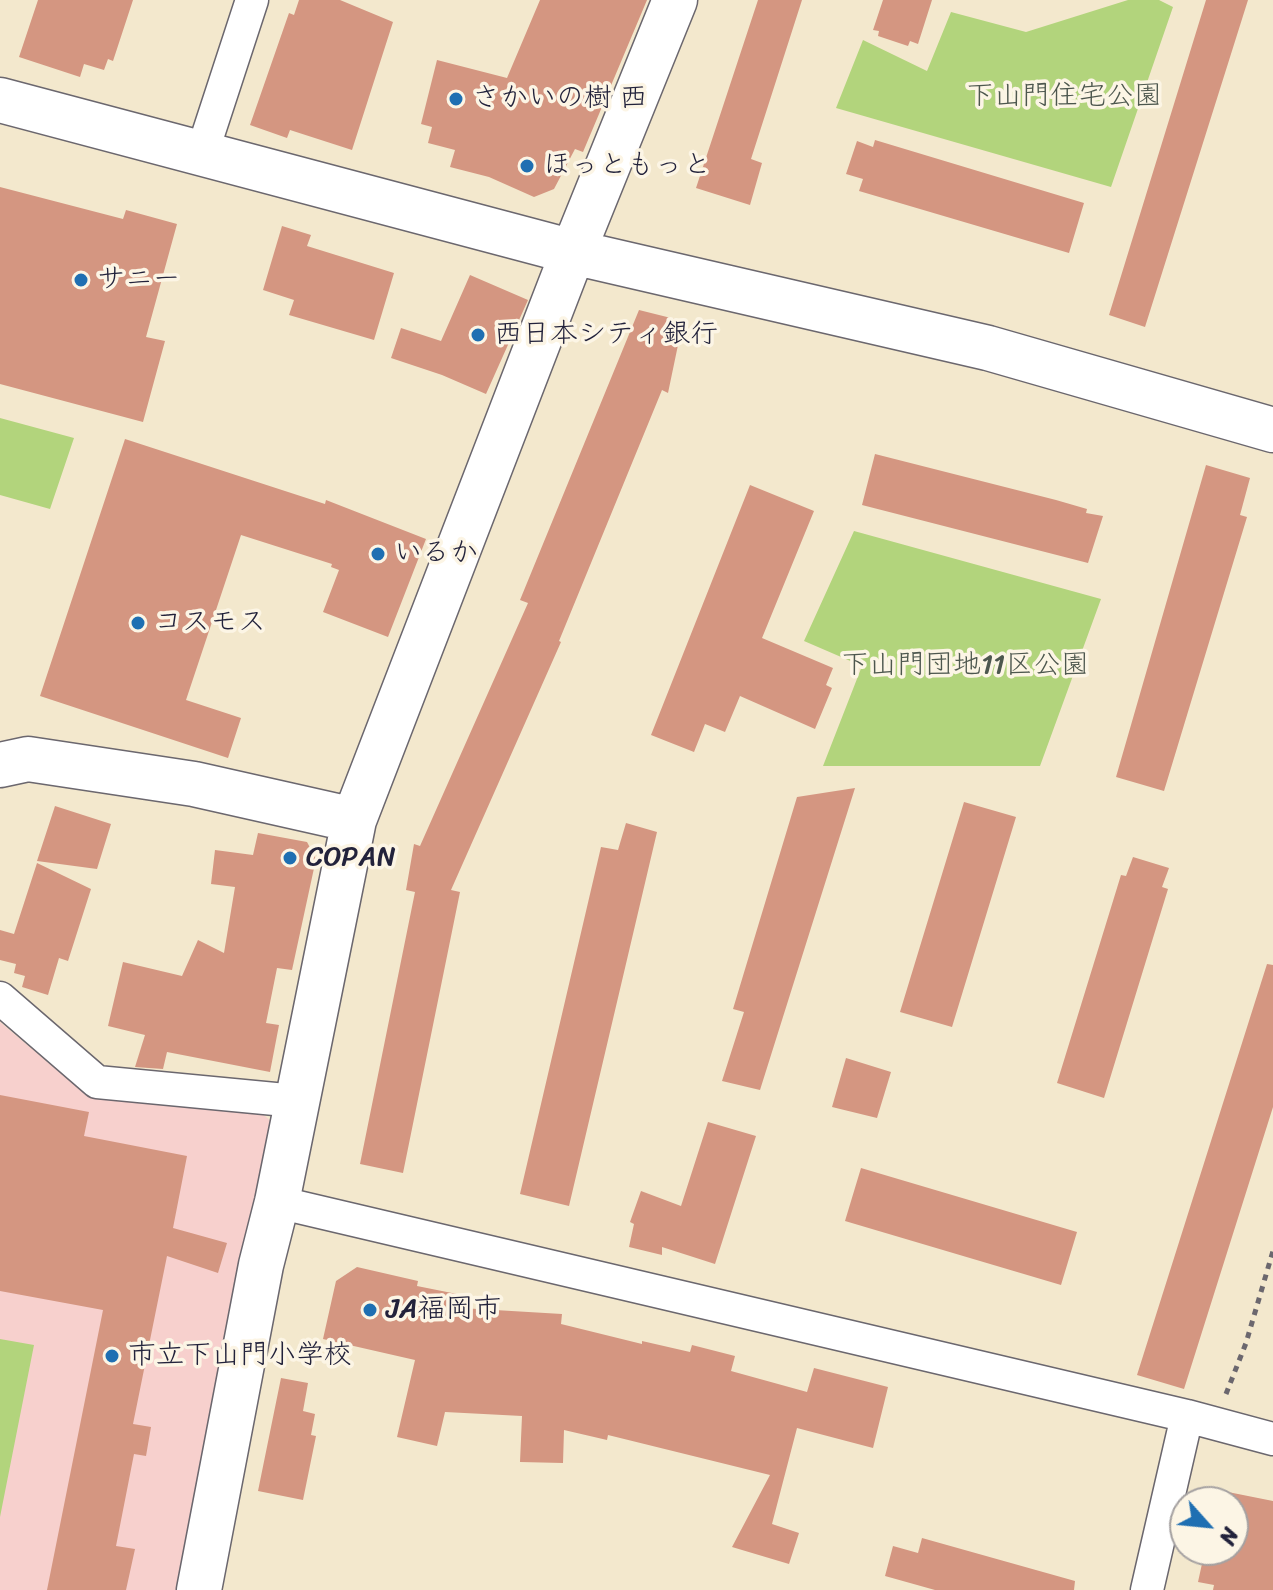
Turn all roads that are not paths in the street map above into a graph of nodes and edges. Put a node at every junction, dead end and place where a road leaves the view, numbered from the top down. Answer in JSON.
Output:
{"nodes":[{"id":1,"x":252,"y":0,"type":"edge"},
{"id":2,"x":675,"y":0,"type":"edge"},
{"id":3,"x":0,"y":100,"type":"edge"},
{"id":4,"x":202,"y":153,"type":"junction"},
{"id":5,"x":573,"y":252,"type":"junction"},
{"id":6,"x":1273,"y":430,"type":"edge"},
{"id":7,"x":0,"y":765,"type":"edge"},
{"id":8,"x":354,"y":820,"type":"junction"},
{"id":9,"x":0,"y":998,"type":"edge"},
{"id":10,"x":296,"y":1101,"type":"junction"},
{"id":11,"x":277,"y":1202,"type":"junction"},
{"id":12,"x":1187,"y":1416,"type":"junction"},
{"id":13,"x":1273,"y":1439,"type":"edge"},
{"id":14,"x":199,"y":1590,"type":"edge"},
{"id":15,"x":1147,"y":1590,"type":"edge"}],
"edges":[{"from":1,"to":4,"type":"street"},
{"from":2,"to":5,"type":"street"},
{"from":3,"to":4,"type":"street"},
{"from":4,"to":5,"type":"street"},
{"from":5,"to":6,"type":"street"},
{"from":5,"to":8,"type":"street"},
{"from":7,"to":8,"type":"street"},
{"from":8,"to":10,"type":"street"},
{"from":9,"to":10,"type":"street"},
{"from":10,"to":11,"type":"street"},
{"from":11,"to":12,"type":"street"},
{"from":11,"to":14,"type":"street"},
{"from":12,"to":13,"type":"street"},
{"from":12,"to":15,"type":"street"}]}
